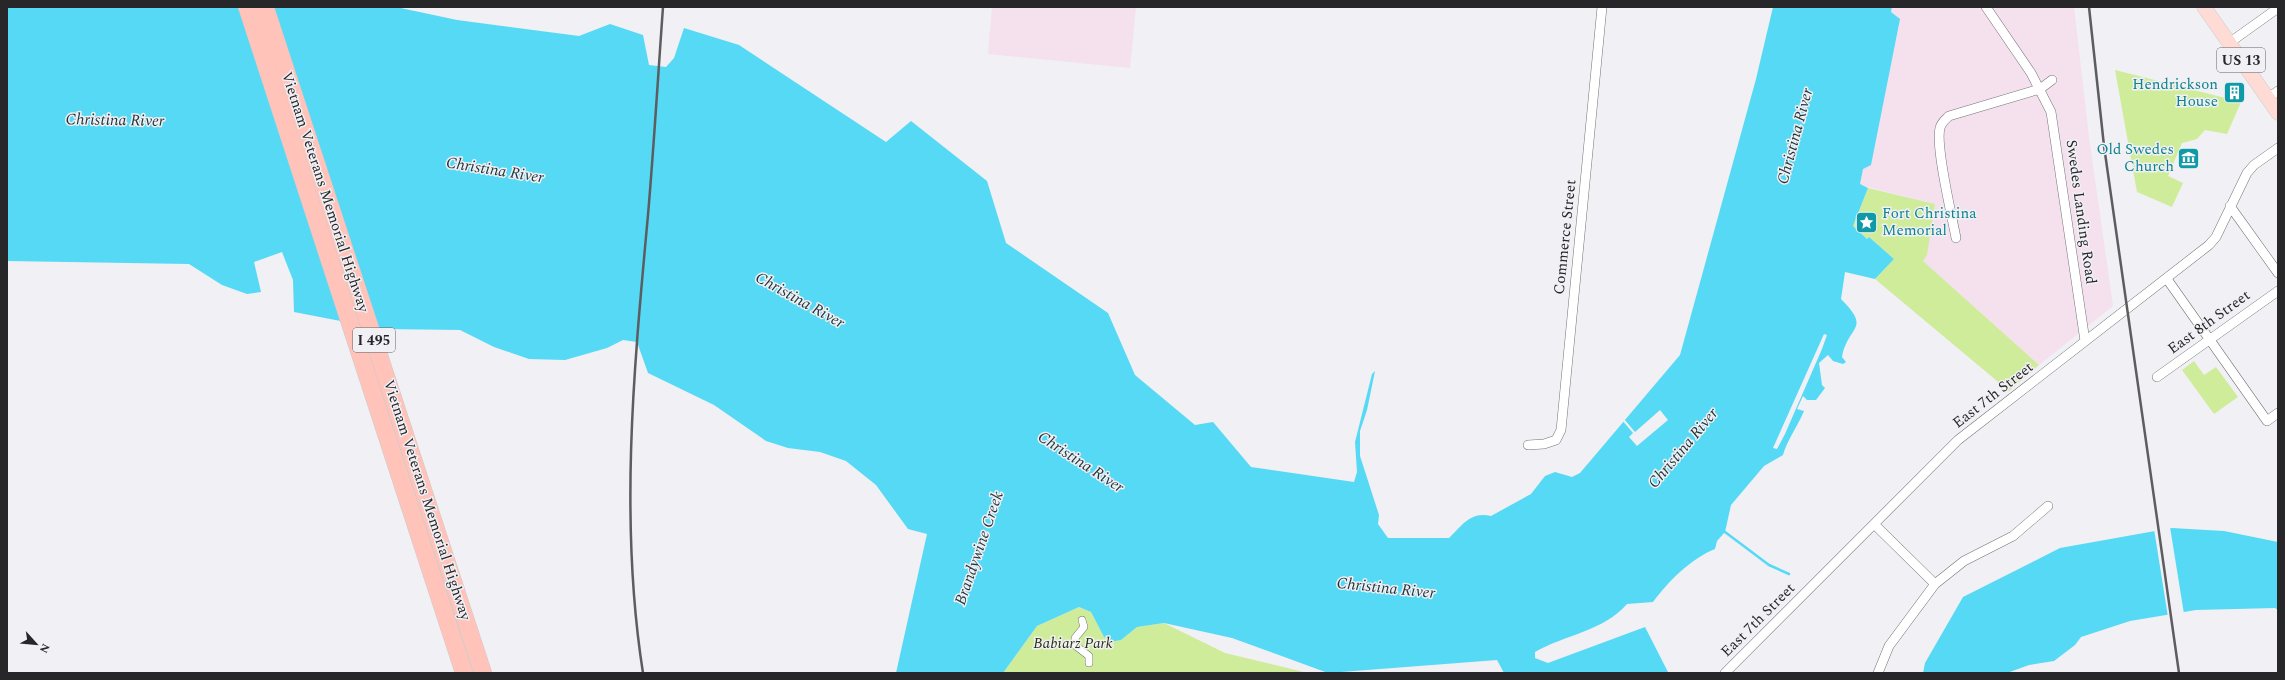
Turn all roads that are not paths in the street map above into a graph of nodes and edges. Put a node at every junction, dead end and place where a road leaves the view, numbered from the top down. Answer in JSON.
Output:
{"nodes":[{"id":1,"x":247,"y":7,"type":"edge"},
{"id":2,"x":265,"y":7,"type":"edge"},
{"id":3,"x":1602,"y":7,"type":"edge"},
{"id":4,"x":1986,"y":7,"type":"edge"},
{"id":5,"x":2204,"y":7,"type":"edge"},
{"id":6,"x":2278,"y":8,"type":"edge"},
{"id":7,"x":2229,"y":43,"type":"junction"},
{"id":8,"x":2052,"y":80,"type":"dead end"},
{"id":9,"x":2040,"y":89,"type":"junction"},
{"id":10,"x":2273,"y":95,"type":"edge"},
{"id":11,"x":2278,"y":113,"type":"edge"},
{"id":12,"x":2278,"y":148,"type":"edge"},
{"id":13,"x":2230,"y":206,"type":"junction"},
{"id":14,"x":1956,"y":238,"type":"dead end"},
{"id":15,"x":2278,"y":273,"type":"edge"},
{"id":16,"x":2167,"y":279,"type":"junction"},
{"id":17,"x":2278,"y":291,"type":"edge"},
{"id":18,"x":2209,"y":339,"type":"junction"},
{"id":19,"x":2085,"y":341,"type":"junction"},
{"id":20,"x":2157,"y":377,"type":"dead end"},
{"id":21,"x":2278,"y":413,"type":"edge"},
{"id":22,"x":1528,"y":445,"type":"dead end"},
{"id":23,"x":2048,"y":506,"type":"dead end"},
{"id":24,"x":1874,"y":524,"type":"junction"},
{"id":25,"x":1935,"y":584,"type":"junction"},
{"id":26,"x":1082,"y":620,"type":"dead end"},
{"id":27,"x":1089,"y":663,"type":"dead end"},
{"id":28,"x":464,"y":673,"type":"edge"},
{"id":29,"x":483,"y":673,"type":"edge"},
{"id":30,"x":1725,"y":673,"type":"edge"},
{"id":31,"x":1878,"y":673,"type":"edge"}],
"edges":[{"from":1,"to":28,"type":"highway","name":"Vietnam Veterans Memorial Highway","number":"I 495"},
{"from":2,"to":29,"type":"highway","name":"Vietnam Veterans Memorial Highway","number":"I 495"},
{"from":3,"to":22,"type":"street","name":"Commerce Street"},
{"from":4,"to":9,"type":"street","name":"Swedes Landing Road"},
{"from":5,"to":7,"type":"main road","number":"US 13"},
{"from":6,"to":7,"type":"street"},
{"from":7,"to":10,"type":"main road","number":"US 13"},
{"from":8,"to":9,"type":"street"},
{"from":9,"to":14,"type":"street"},
{"from":9,"to":19,"type":"street","name":"Swedes Landing Road"},
{"from":10,"to":11,"type":"main road","number":"US 13"},
{"from":12,"to":13,"type":"street","name":"East 7th Street"},
{"from":13,"to":15,"type":"street"},
{"from":13,"to":16,"type":"street","name":"East 7th Street"},
{"from":16,"to":18,"type":"street"},
{"from":16,"to":19,"type":"street","name":"East 7th Street"},
{"from":17,"to":18,"type":"street","name":"East 8th Street"},
{"from":18,"to":20,"type":"street","name":"East 8th Street"},
{"from":18,"to":21,"type":"street"},
{"from":19,"to":24,"type":"street","name":"East 7th Street"},
{"from":23,"to":25,"type":"street"},
{"from":24,"to":25,"type":"street"},
{"from":24,"to":30,"type":"street","name":"East 7th Street"},
{"from":25,"to":31,"type":"street"},
{"from":26,"to":27,"type":"street"}]}
